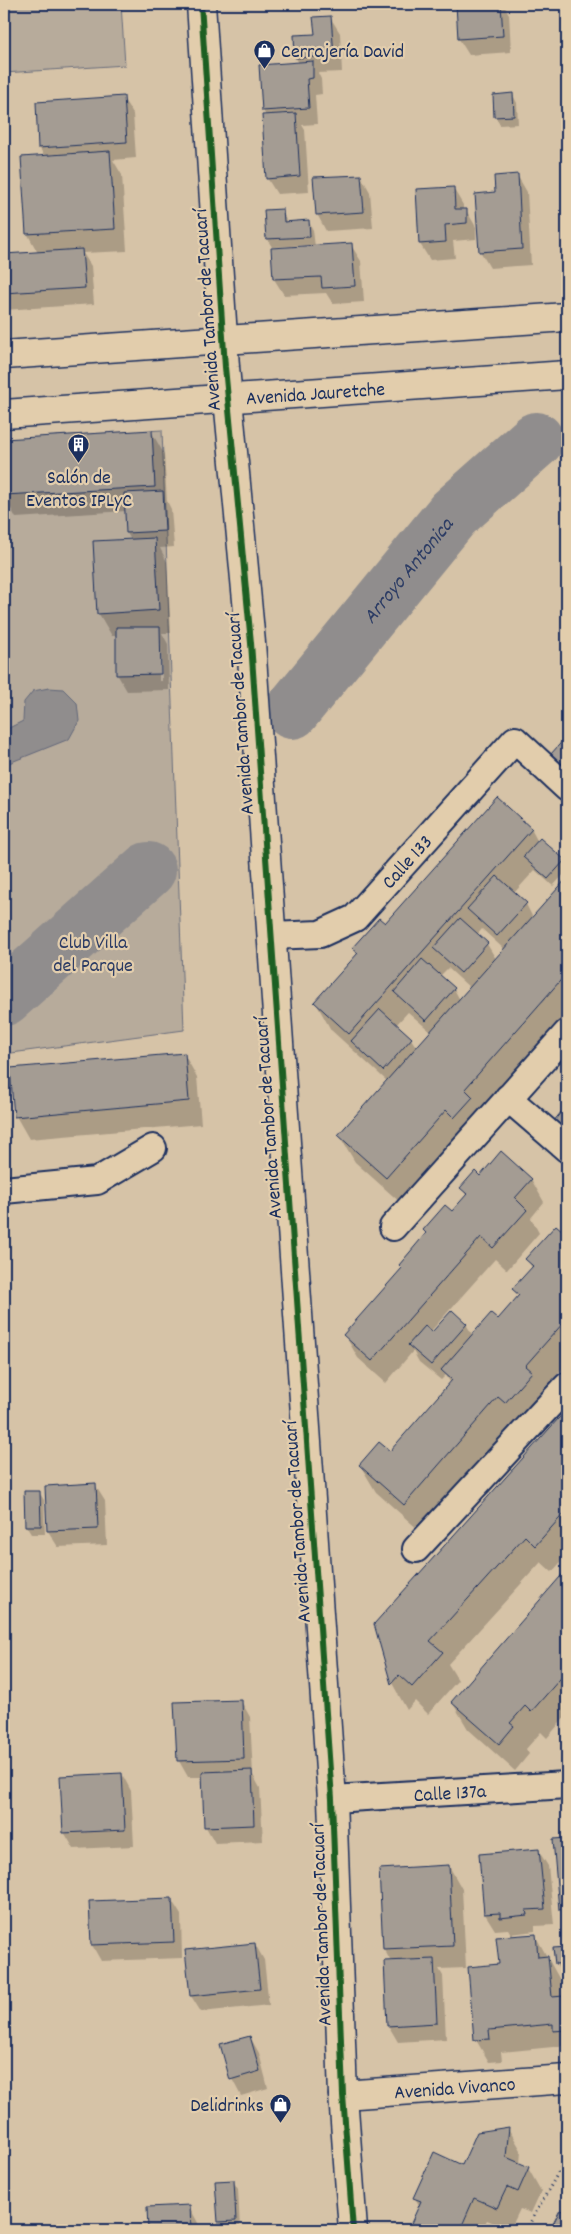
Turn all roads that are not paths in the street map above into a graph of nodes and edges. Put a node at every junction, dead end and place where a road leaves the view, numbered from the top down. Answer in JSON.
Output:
{"nodes":[{"id":1,"x":200,"y":4,"type":"edge"},
{"id":2,"x":567,"y":317,"type":"edge"},
{"id":3,"x":223,"y":341,"type":"junction"},
{"id":4,"x":4,"y":355,"type":"edge"},
{"id":5,"x":567,"y":376,"type":"edge"},
{"id":6,"x":228,"y":399,"type":"junction"},
{"id":7,"x":4,"y":414,"type":"edge"},
{"id":8,"x":567,"y":788,"type":"edge"},
{"id":9,"x":271,"y":936,"type":"junction"},
{"id":10,"x":567,"y":1033,"type":"edge"},
{"id":11,"x":508,"y":1098,"type":"junction"},
{"id":12,"x":153,"y":1148,"type":"dead end"},
{"id":13,"x":567,"y":1149,"type":"edge"},
{"id":14,"x":4,"y":1190,"type":"edge"},
{"id":15,"x":392,"y":1227,"type":"dead end"},
{"id":16,"x":567,"y":1386,"type":"edge"},
{"id":17,"x":416,"y":1548,"type":"dead end"},
{"id":18,"x":567,"y":1784,"type":"edge"},
{"id":19,"x":332,"y":1799,"type":"junction"},
{"id":20,"x":567,"y":2079,"type":"edge"},
{"id":21,"x":343,"y":2095,"type":"junction"},
{"id":22,"x":353,"y":2230,"type":"edge"}],
"edges":[{"from":1,"to":3,"type":"main road","name":"Avenida Tambor de Tacuarí"},
{"from":2,"to":3,"type":"main road"},
{"from":3,"to":4,"type":"main road"},
{"from":3,"to":6,"type":"main road","name":"Avenida Tambor de Tacuarí"},
{"from":5,"to":6,"type":"main road","name":"Avenida Jauretche"},
{"from":6,"to":7,"type":"main road","name":"Avenida Jauretche"},
{"from":6,"to":9,"type":"main road","name":"Avenida Tambor de Tacuarí"},
{"from":8,"to":9,"type":"street","name":"Calle 133"},
{"from":9,"to":19,"type":"main road","name":"Avenida Tambor de Tacuarí"},
{"from":10,"to":11,"type":"street"},
{"from":11,"to":13,"type":"street"},
{"from":11,"to":15,"type":"street"},
{"from":12,"to":14,"type":"street"},
{"from":16,"to":17,"type":"street"},
{"from":18,"to":19,"type":"street","name":"Calle 137a"},
{"from":19,"to":21,"type":"main road","name":"Avenida Tambor de Tacuarí"},
{"from":20,"to":21,"type":"main road","name":"Avenida Vivanco"},
{"from":21,"to":22,"type":"main road","name":"Avenida Tambor de Tacuarí"}]}
